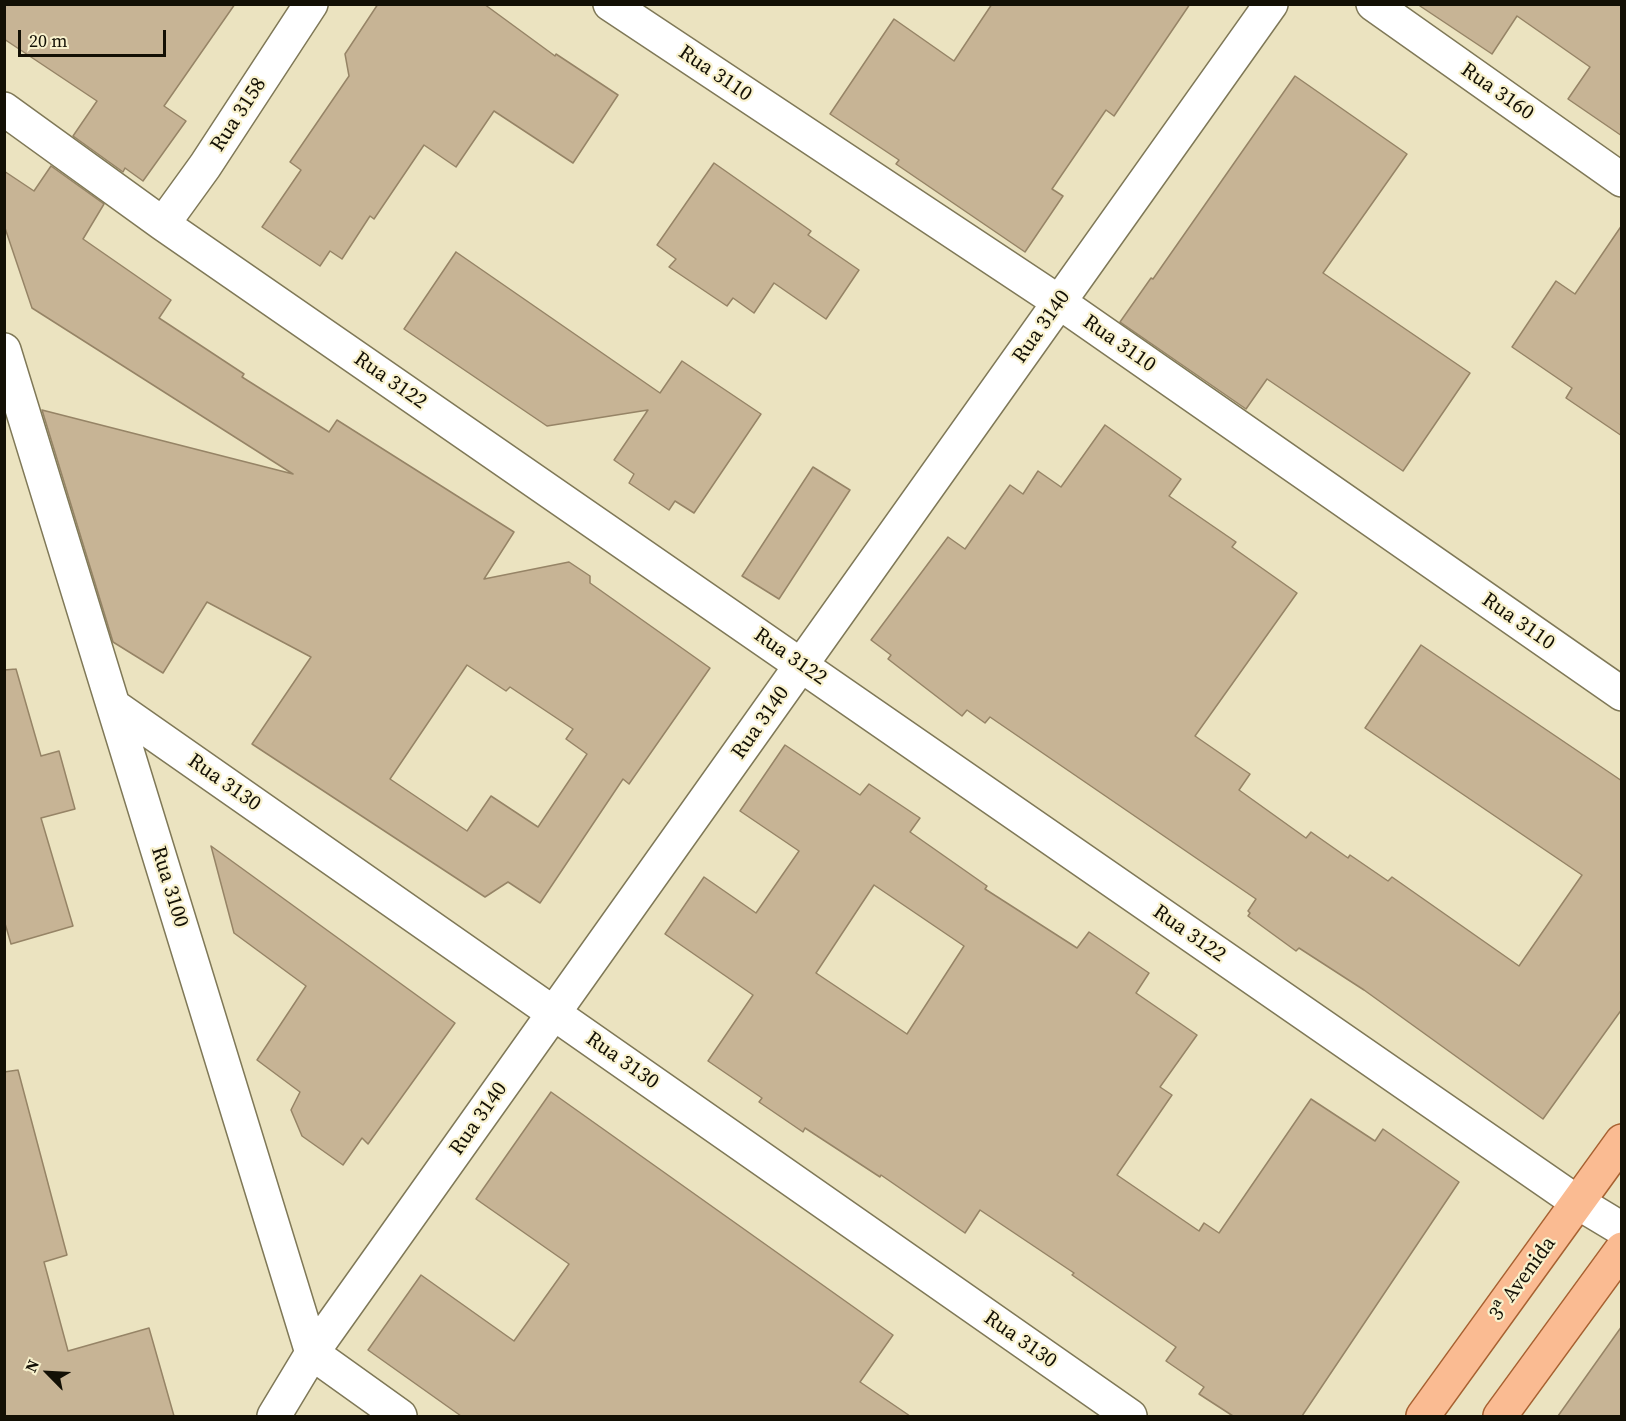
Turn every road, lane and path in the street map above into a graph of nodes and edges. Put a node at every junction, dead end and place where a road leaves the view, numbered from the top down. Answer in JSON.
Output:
{"nodes":[{"id":1,"x":311,"y":4,"type":"edge"},
{"id":2,"x":610,"y":4,"type":"edge"},
{"id":3,"x":1271,"y":4,"type":"edge"},
{"id":4,"x":1373,"y":4,"type":"edge"},
{"id":5,"x":4,"y":109,"type":"edge"},
{"id":6,"x":1622,"y":180,"type":"edge"},
{"id":7,"x":163,"y":224,"type":"junction"},
{"id":8,"x":1059,"y":302,"type":"junction"},
{"id":9,"x":4,"y":350,"type":"edge"},
{"id":10,"x":802,"y":666,"type":"junction"},
{"id":11,"x":1622,"y":694,"type":"edge"},
{"id":12,"x":114,"y":706,"type":"junction"},
{"id":13,"x":554,"y":1014,"type":"junction"},
{"id":14,"x":1622,"y":1140,"type":"edge"},
{"id":15,"x":1577,"y":1203,"type":"junction"},
{"id":16,"x":1622,"y":1229,"type":"edge"},
{"id":17,"x":1622,"y":1249,"type":"edge"},
{"id":18,"x":312,"y":1353,"type":"junction"},
{"id":19,"x":274,"y":1416,"type":"edge"},
{"id":20,"x":400,"y":1416,"type":"edge"},
{"id":21,"x":1130,"y":1416,"type":"edge"},
{"id":22,"x":1424,"y":1416,"type":"edge"},
{"id":23,"x":1500,"y":1416,"type":"edge"}],
"edges":[{"from":1,"to":7,"type":"street","name":"Rua 3158"},
{"from":2,"to":8,"type":"street","name":"Rua 3110"},
{"from":3,"to":8,"type":"street","name":"Rua 3140"},
{"from":4,"to":6,"type":"street","name":"Rua 3160"},
{"from":5,"to":7,"type":"street","name":"Rua 3122"},
{"from":7,"to":10,"type":"street","name":"Rua 3122"},
{"from":8,"to":10,"type":"street","name":"Rua 3140"},
{"from":8,"to":11,"type":"street","name":"Rua 3110"},
{"from":9,"to":12,"type":"street","name":"Rua 3100"},
{"from":10,"to":13,"type":"street","name":"Rua 3140"},
{"from":10,"to":15,"type":"street","name":"Rua 3122"},
{"from":12,"to":13,"type":"street","name":"Rua 3130"},
{"from":12,"to":18,"type":"street","name":"Rua 3100"},
{"from":13,"to":18,"type":"street","name":"Rua 3140"},
{"from":13,"to":21,"type":"street","name":"Rua 3130"},
{"from":14,"to":15,"type":"main road","name":"3ª Avenida"},
{"from":15,"to":16,"type":"street","name":"Rua 3122"},
{"from":15,"to":22,"type":"main road","name":"3ª Avenida"},
{"from":17,"to":23,"type":"main road"},
{"from":18,"to":19,"type":"street"},
{"from":18,"to":20,"type":"street"}]}
